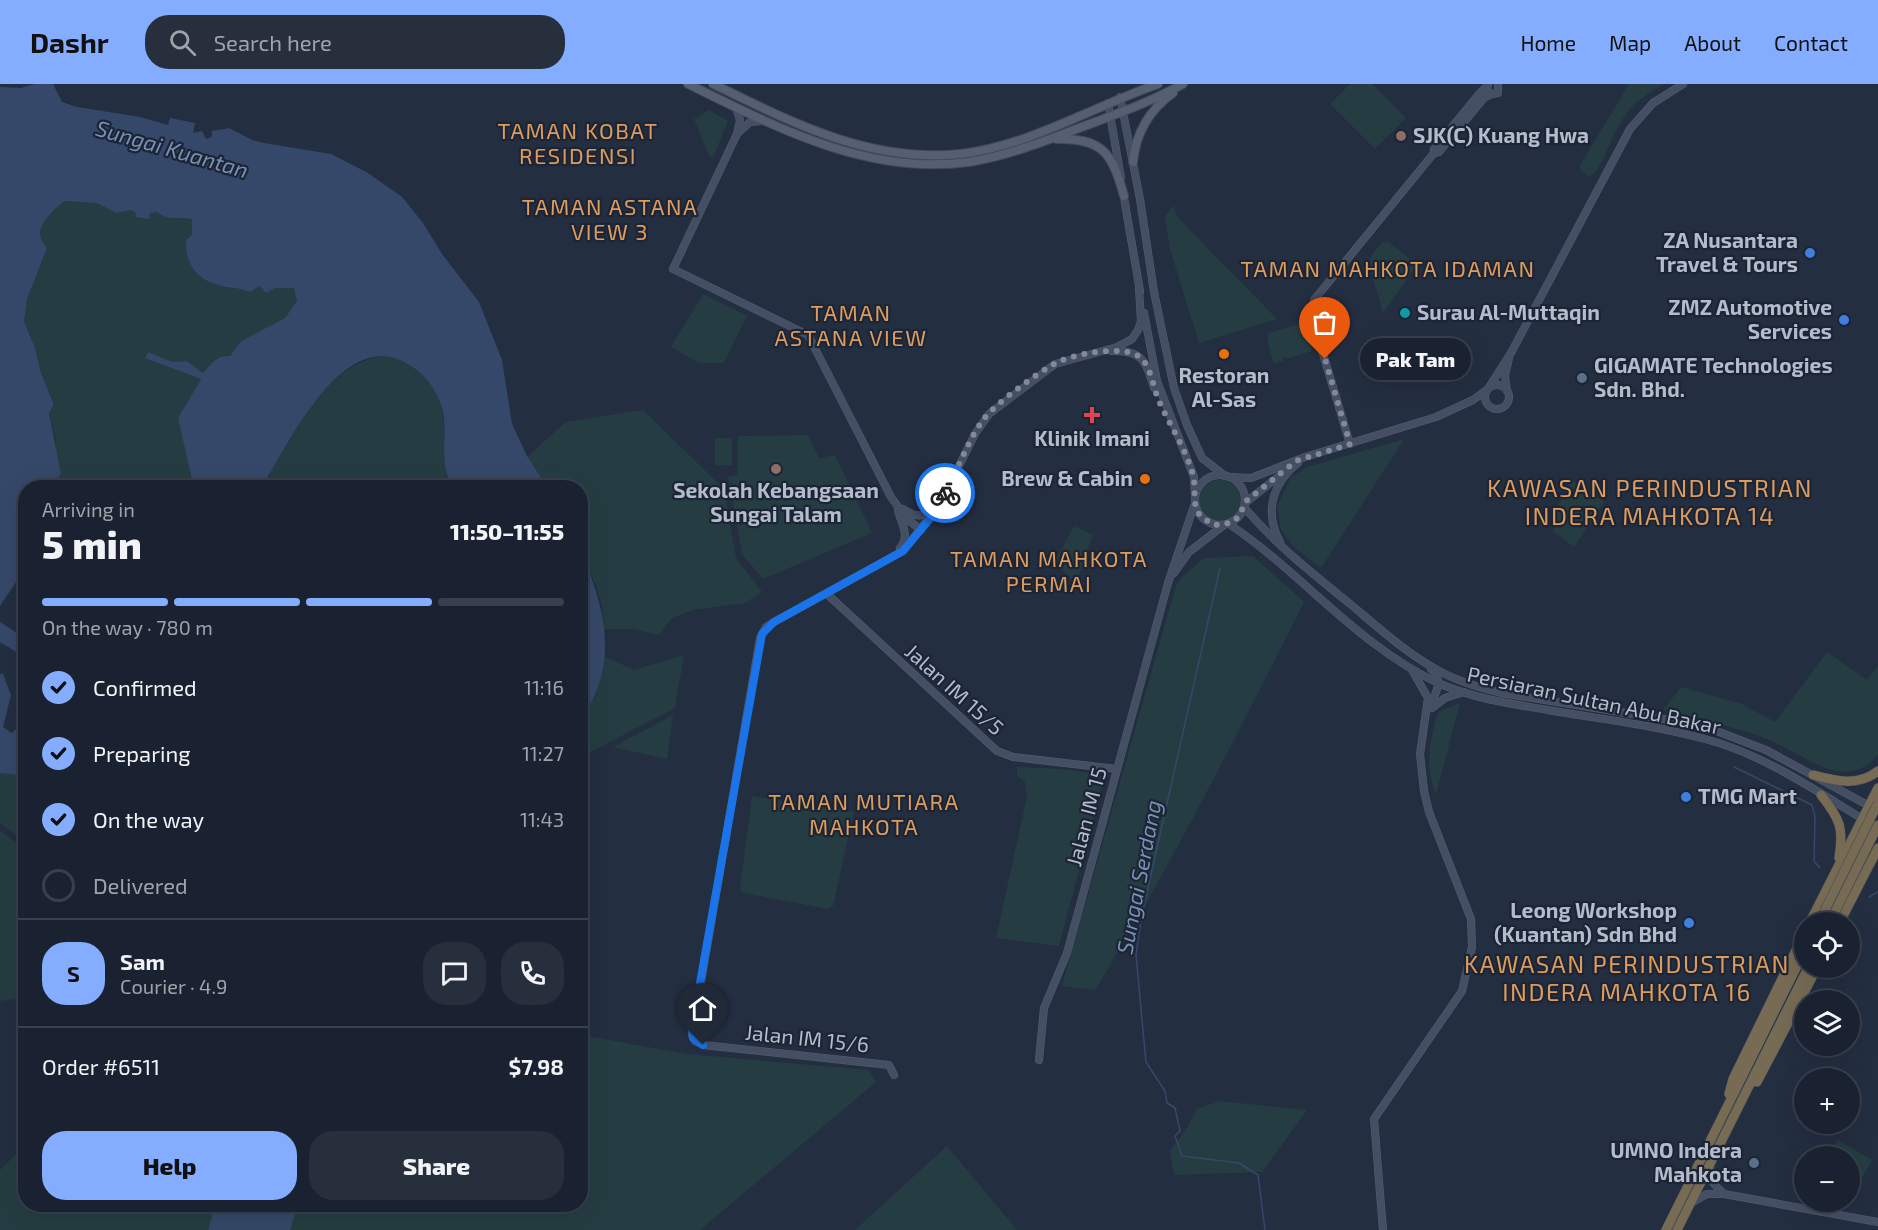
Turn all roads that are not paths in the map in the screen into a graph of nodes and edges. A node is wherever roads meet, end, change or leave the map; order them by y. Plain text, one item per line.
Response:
1 (688, 84) edge
2 (713, 84) edge
3 (1158, 84) edge
4 (1499, 84) edge
5 (1683, 84) edge
6 (1182, 85) edge
7 (1489, 85) edge
8 (1492, 94) junction
9 (1120, 97) junction
10 (1108, 103) junction
11 (736, 107) junction
12 (1122, 111) junction
13 (1112, 116) junction
14 (765, 122) junction
15 (737, 134) junction
16 (1049, 139) junction
17 (1434, 153) junction
18 (1132, 162) junction
19 (1124, 196) junction
20 (1139, 288) junction
21 (1101, 352) junction
22 (1511, 353) junction
23 (1488, 389) junction
24 (1508, 392) junction
25 (1458, 408) junction
26 (1494, 408) junction
27 (1171, 422) junction
28 (1350, 444) junction
29 (1305, 458) junction
30 (1296, 461) junction
31 (1227, 476) junction
32 (945, 495) junction
33 (1195, 500) junction
34 (896, 504) junction
35 (1245, 505) junction
36 (1227, 524) junction
37 (921, 530) junction
38 (1285, 550) junction
39 (883, 564) junction
40 (1168, 583) junction
41 (827, 594) junction
42 (1424, 661) junction
43 (1409, 667) junction
44 (1440, 683) junction
45 (1464, 692) junction
46 (1426, 715) junction
47 (1117, 769) junction
48 (1878, 771) edge
49 (1813, 775) junction
50 (1878, 788) edge
51 (1821, 795) junction
52 (1875, 807) edge
53 (1863, 819) junction
54 (1878, 826) edge
55 (1852, 841) junction
56 (1878, 849) edge
57 (1878, 865) edge
58 (1837, 869) junction
59 (1855, 893) junction
60 (1815, 912) edge
61 (1824, 912) edge
62 (1835, 912) edge
63 (1845, 912) edge
64 (1794, 954) edge
65 (1794, 972) edge
66 (1803, 978) edge
67 (1813, 978) edge
68 (1039, 1060) dead end
69 (894, 1075) dead end
70 (1741, 1104) junction
71 (1725, 1111) junction
72 (1710, 1164) junction
73 (1724, 1194) junction
74 (1689, 1205) junction
75 (1878, 1222) edge
76 (1383, 1230) edge
77 (1666, 1230) edge
78 (1677, 1230) edge

1 - 11 main road
2 - 10 main road
3 - 9 main road
4 - 8 street
5 - 22 street
6 - 12 main road
6 - 18 main road
7 - 8 street
7 - 17 street
8 - 17 street
9 - 10 main road
9 - 12 street
10 - 13 street
11 - 14 main road
11 - 15 street
12 - 13 main road
12 - 18 street
13 - 16 main road
13 - 19 street
14 - 15 street
14 - 16 main road
15 - 34 street
16 - 19 main road
17 - 28 street
18 - 31 street
19 - 20 street
20 - 21 street, Jalan IM 15/6
20 - 27 street
21 - 27 street, Jalan IM 15/6
21 - 32 street, Jalan IM 15/6
22 - 23 street
22 - 24 street
23 - 24 street
23 - 25 street
23 - 26 street
24 - 26 street
25 - 26 street
25 - 28 street
27 - 33 street
28 - 29 street
29 - 30 street
29 - 38 street
30 - 31 street
30 - 35 street
31 - 33 street
31 - 35 street
32 - 34 street
32 - 37 street, Jalan IM 15/6
33 - 36 street
33 - 40 street, Jalan IM 15
34 - 37 street
34 - 39 street
35 - 36 street
35 - 38 street, Persiaran Sultan Abu Bakar
36 - 40 street, Jalan IM 15
36 - 43 street, Persiaran Sultan Abu Bakar
37 - 39 street, Jalan IM 15/6
38 - 42 street, Persiaran Sultan Abu Bakar
39 - 41 street, Jalan IM 15/6
40 - 47 street, Jalan IM 15
41 - 47 street, Jalan IM 15/5
41 - 69 street, Jalan IM 15/6
42 - 44 street
42 - 49 street, Persiaran Sultan Abu Bakar
43 - 44 street, Persiaran Sultan Abu Bakar
43 - 46 street
44 - 45 street, Persiaran Sultan Abu Bakar
44 - 46 street
45 - 46 street
45 - 51 street, Persiaran Sultan Abu Bakar
46 - 76 street
47 - 68 street, Jalan IM 15
48 - 49 highway
49 - 52 street, Persiaran Sultan Abu Bakar
50 - 52 highway
51 - 53 street, Persiaran Sultan Abu Bakar
51 - 58 highway
52 - 53 highway
52 - 61 highway, bridge
53 - 54 street, Persiaran Sultan Abu Bakar
53 - 55 highway
54 - 62 highway, bridge
55 - 56 highway
55 - 58 highway
56 - 59 highway
57 - 59 highway
58 - 60 highway
59 - 63 highway
64 - 71 highway
65 - 71 highway
66 - 70 highway
67 - 70 highway
70 - 72 highway
71 - 77 highway
72 - 73 street
72 - 74 highway
73 - 74 street
73 - 75 street
74 - 78 highway

